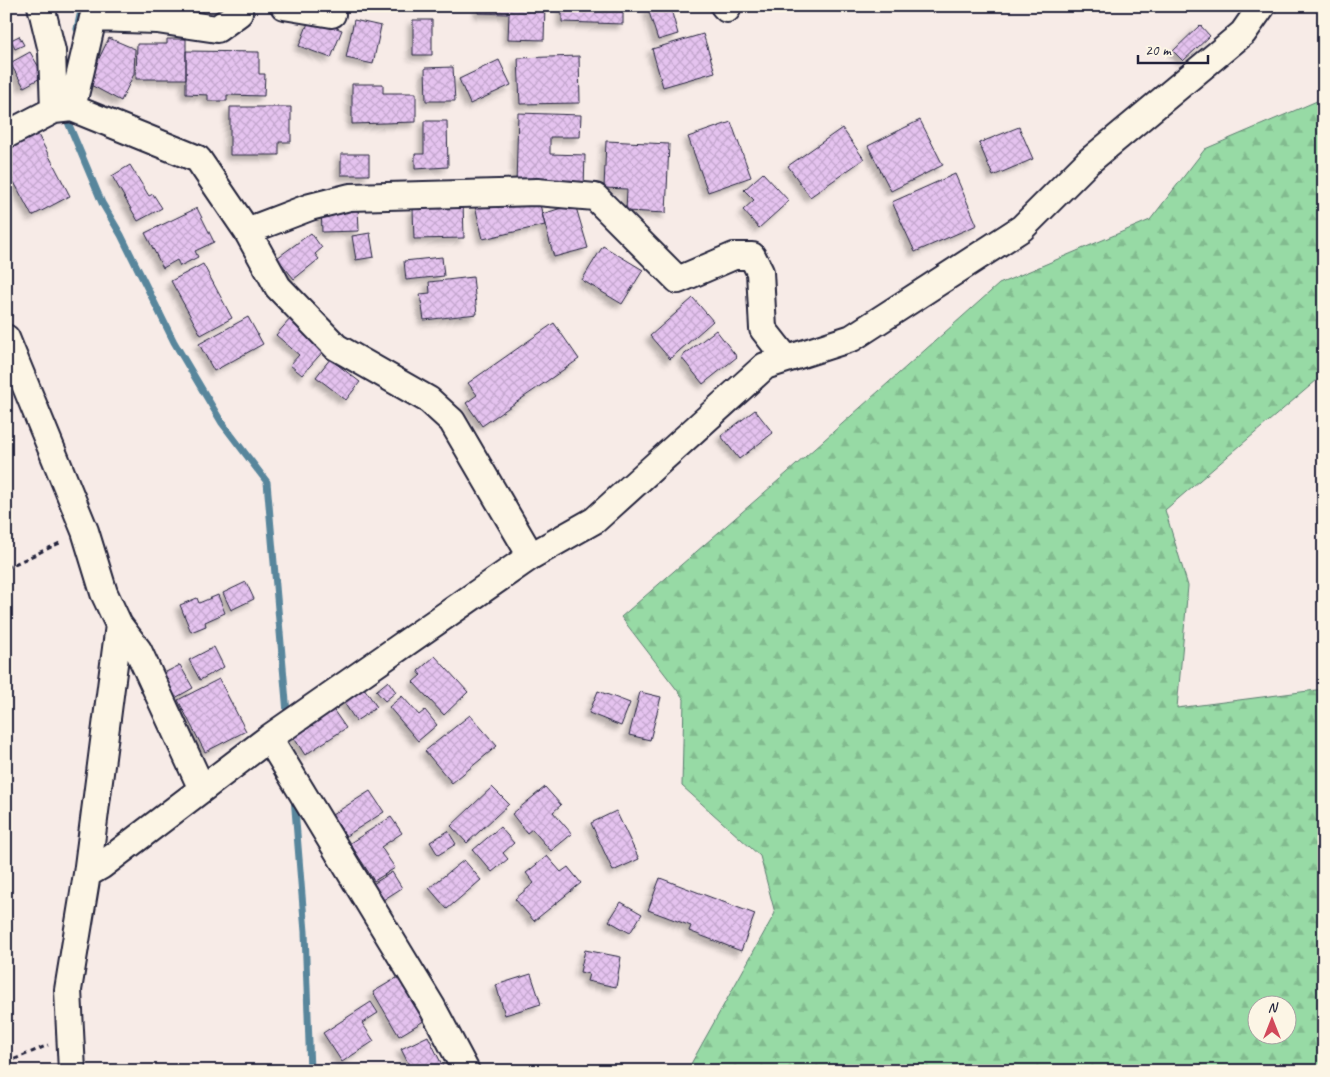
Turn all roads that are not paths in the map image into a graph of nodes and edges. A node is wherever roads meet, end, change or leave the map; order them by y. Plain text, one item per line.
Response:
1 (41, 6) edge
2 (239, 6) edge
3 (284, 6) edge
4 (1262, 6) edge
5 (332, 14) dead end
6 (63, 109) junction
7 (6, 135) edge
8 (247, 231) junction
9 (6, 338) edge
10 (785, 357) junction
11 (531, 556) junction
12 (119, 625) junction
13 (269, 738) junction
14 (202, 788) junction
15 (87, 874) junction
16 (72, 1071) edge
17 (466, 1071) edge

1 - 6 street
2 - 6 street
3 - 5 street
4 - 10 street
6 - 7 street
6 - 8 street
8 - 10 street
8 - 11 street
9 - 12 street
10 - 11 street
11 - 13 street
12 - 14 street
12 - 15 street
13 - 14 street
13 - 17 street
14 - 15 street
15 - 16 street

